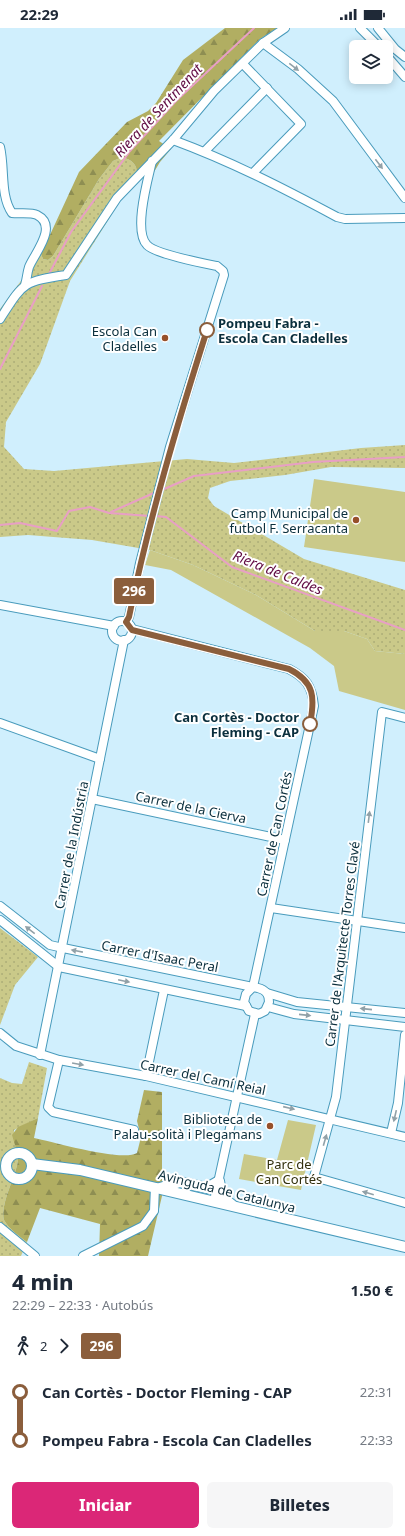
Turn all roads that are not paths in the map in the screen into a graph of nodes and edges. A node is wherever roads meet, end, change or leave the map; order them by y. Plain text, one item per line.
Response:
1 (284, 28) edge
2 (360, 28) edge
3 (378, 28) edge
4 (371, 40) edge
5 (263, 43) junction
6 (405, 57) edge
7 (393, 63) edge
8 (243, 64) junction
9 (405, 77) edge
10 (266, 88) junction
11 (173, 140) junction
12 (0, 147) edge
13 (204, 151) junction
14 (152, 161) junction
15 (252, 173) junction
16 (405, 198) edge
17 (405, 218) edge
18 (25, 285) junction
19 (0, 319) edge
20 (0, 605) edge
21 (126, 622) junction
22 (114, 626) junction
23 (132, 630) junction
24 (124, 640) junction
25 (405, 718) edge
26 (0, 723) edge
27 (100, 759) junction
28 (92, 798) junction
29 (285, 840) junction
30 (0, 906) edge
31 (271, 908) junction
32 (0, 920) edge
33 (357, 921) junction
34 (405, 928) edge
35 (62, 948) junction
36 (58, 966) junction
37 (253, 987) junction
38 (164, 990) junction
39 (267, 993) junction
40 (246, 1006) junction
41 (268, 1007) junction
42 (346, 1007) junction
43 (255, 1014) junction
44 (405, 1014) edge
45 (344, 1019) junction
46 (405, 1027) edge
47 (0, 1033) edge
48 (405, 1035) edge
49 (40, 1055) junction
50 (59, 1060) junction
51 (146, 1076) junction
52 (237, 1096) junction
53 (331, 1118) junction
54 (134, 1130) dead end
55 (391, 1133) junction
56 (405, 1137) edge
57 (4, 1161) edge
58 (35, 1168) junction
59 (219, 1181) junction
60 (158, 1188) junction
61 (214, 1201) junction
62 (405, 1203) edge
63 (234, 1206) junction
64 (0, 1227) edge
65 (405, 1247) edge
66 (35, 1256) edge
67 (86, 1256) edge

1 - 5 street
2 - 4 street
3 - 6 street
5 - 8 street
5 -> 16 street
7 - 9 street
8 - 10 street
8 - 11 street
10 - 13 street
10 - 15 street
11 - 13 street
11 - 14 street
12 - 18 street
13 - 15 street
14 - 18 street
14 - 21 street
15 - 17 street
18 - 19 street
20 - 22 street
21 - 22 street
21 - 23 street
22 - 24 street
23 - 24 street
23 - 29 street, Carrer de Can Cortés
24 - 27 street, Carrer de la Indústria
33 -> 25 street, Carrer de l'Arquitecte Torres Clavé
26 - 27 street
27 - 28 street, Carrer de la Indústria
28 - 29 street, Carrer de la Cierva
28 - 35 street, Carrer de la Indústria
29 - 31 street, Carrer de Can Cortés
35 -> 30 street, Carrer d'Isaac Peral
31 - 33 street
31 - 37 street, Carrer de Can Cortés
32 - 36 street
33 - 34 street
33 - 42 street, Carrer de l'Arquitecte Torres Clavé
35 - 36 street, Carrer de la Indústria
37 -> 35 street, Carrer d'Isaac Peral
36 -> 38 street
36 - 49 street, Carrer de la Indústria
37 - 39 street
37 - 40 street
38 - 40 street
38 - 51 street
39 - 41 street
39 - 42 street
40 - 43 street
41 - 43 street
41 -> 45 street
44 -> 42 street
42 - 45 street, Carrer de l'Arquitecte Torres Clavé
43 - 52 street
45 - 46 street
45 - 53 street, Carrer de l'Arquitecte Torres Clavé
47 - 49 street, Carrer del Camí Reial
48 -> 55 street
49 - 50 street, Carrer del Camí Reial
50 -> 51 street, Carrer del Camí Reial
50 - 54 street
51 - 52 street, Carrer del Camí Reial
52 -> 53 street, Carrer del Camí Reial
52 - 59 street
53 - 55 street, Carrer del Camí Reial
62 -> 53 street, Carrer de l'Arquitecte Torres Clavé
55 - 56 street, Carrer del Camí Reial
57 - 58 street
57 - 58 street
58 - 60 street, Avinguda de Catalunya
59 - 60 street
59 - 61 street
59 - 63 street
60 - 61 street, Avinguda de Catalunya
60 - 67 street
61 - 63 street, Avinguda de Catalunya
63 - 65 street, Avinguda de Catalunya
64 - 66 street

